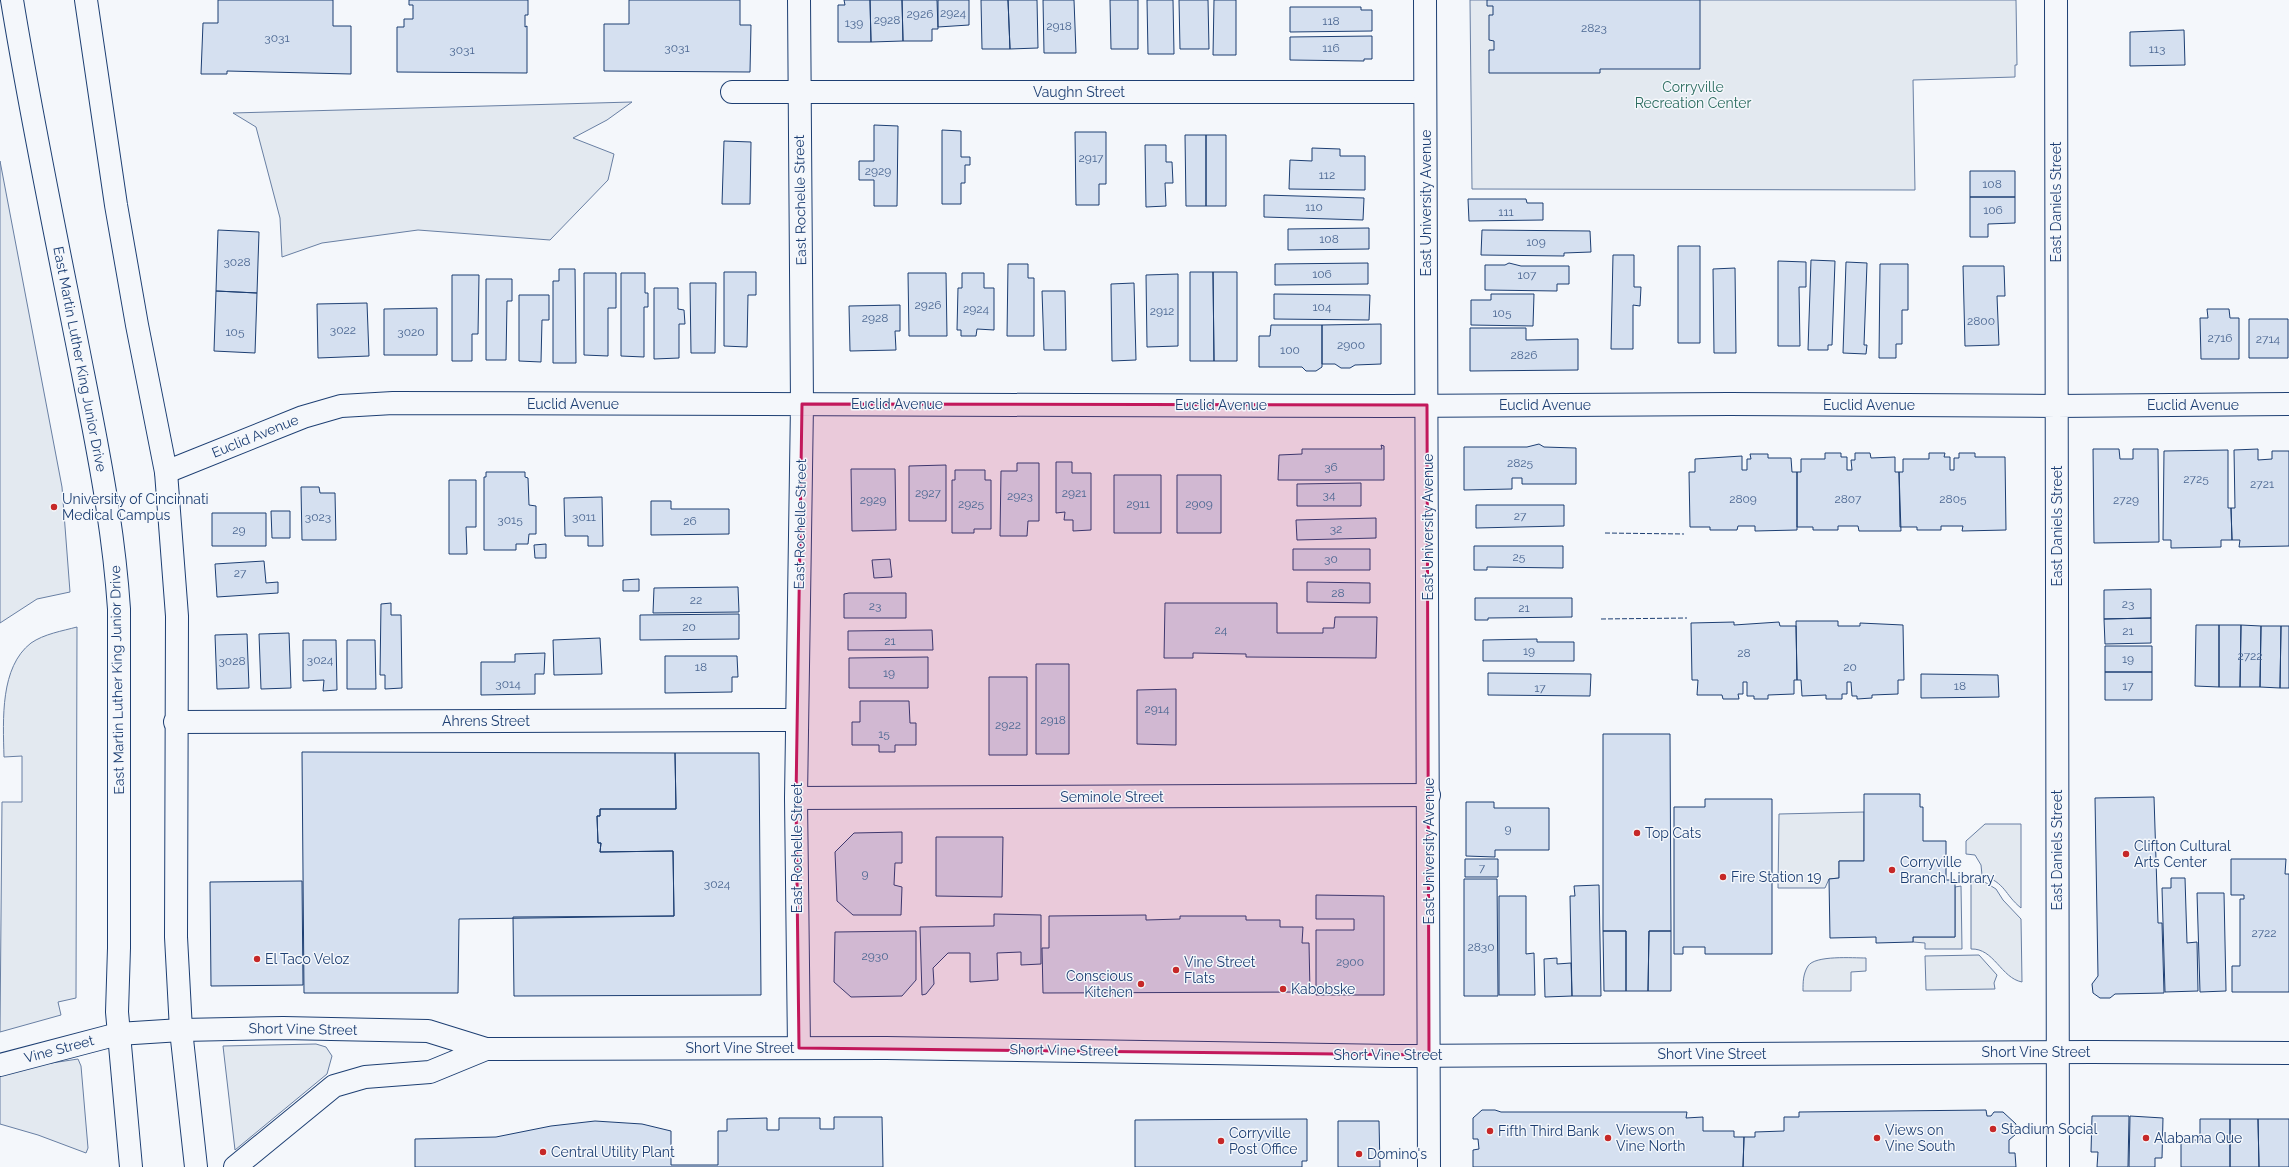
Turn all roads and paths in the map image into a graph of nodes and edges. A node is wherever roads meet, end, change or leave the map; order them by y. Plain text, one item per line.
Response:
1 (12, 0) edge
2 (86, 0) edge
3 (798, 0) edge
4 (1425, 0) edge
5 (2056, 0) edge
6 (732, 92) dead end
7 (798, 92) junction
8 (1425, 92) junction
9 (802, 404) junction
10 (2289, 404) edge
11 (1427, 406) junction
12 (2056, 406) junction
13 (166, 472) junction
14 (797, 720) junction
15 (175, 722) junction
16 (1429, 796) junction
17 (796, 798) junction
18 (181, 1030) junction
19 (118, 1034) junction
20 (486, 1048) junction
21 (799, 1048) junction
22 (2058, 1052) junction
23 (2289, 1053) edge
24 (1430, 1055) junction
25 (0, 1065) edge
26 (132, 1167) edge
27 (196, 1167) edge
28 (235, 1167) edge
29 (1429, 1167) edge
30 (2058, 1167) edge

1 - 19 street, East Martin Luther King Junior Drive
2 - 13 street
3 - 7 street, East Rochelle Street
4 - 8 street, East University Avenue
5 - 12 street, East Daniels Street
6 - 7 street, Vaughn Street
7 - 8 street, Vaughn Street
7 - 9 street, East Rochelle Street
8 - 11 street, East University Avenue
9 - 11 street, Euclid Avenue
9 - 13 street, Euclid Avenue
9 - 14 street, East Rochelle Street
10 - 12 street, Euclid Avenue
11 - 12 street, Euclid Avenue
11 - 16 street, East University Avenue
12 - 22 street, East Daniels Street
13 - 15 street
14 - 15 street, Ahrens Street
14 - 17 street, East Rochelle Street
15 - 18 street
16 - 17 street, Seminole Street
16 - 24 street, East University Avenue
17 - 21 street, East Rochelle Street
18 - 19 street, Short Vine Street
18 - 20 street, Short Vine Street
18 - 27 street
19 - 25 street, Vine Street
19 - 26 street, East Martin Luther King Junior Drive
20 - 21 street, Short Vine Street
20 - 28 street, Short Vine Street
21 - 24 street, Short Vine Street
22 - 23 street, Short Vine Street
22 - 24 street, Short Vine Street
22 - 30 street, East Daniels Street
24 - 29 street, East University Avenue

